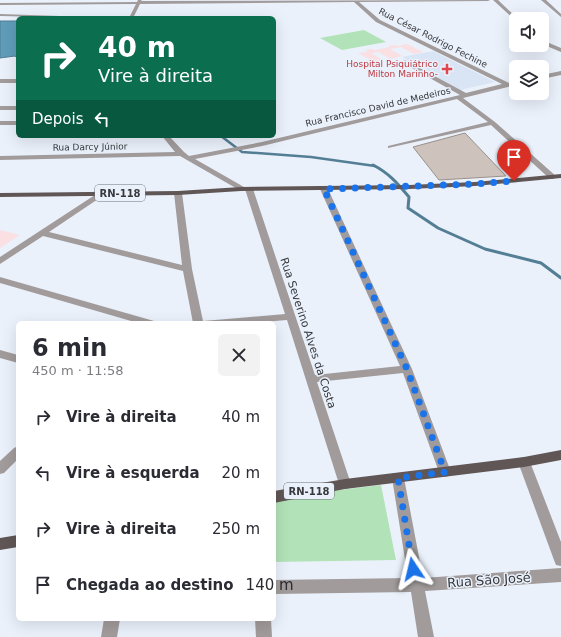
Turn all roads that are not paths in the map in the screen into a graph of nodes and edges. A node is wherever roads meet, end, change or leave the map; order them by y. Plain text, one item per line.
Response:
1 (13, 0) edge
2 (442, 0) edge
3 (484, 0) edge
4 (488, 0) edge
5 (496, 0) edge
6 (543, 0) edge
7 (225, 1) edge
8 (269, 1) edge
9 (314, 1) edge
10 (355, 1) edge
11 (399, 1) edge
12 (98, 2) edge
13 (140, 2) edge
14 (182, 3) edge
15 (0, 4) edge
16 (8, 4) junction
17 (48, 8) edge
18 (94, 8) dead end
19 (0, 12) edge
20 (509, 13) edge
21 (0, 16) edge
22 (89, 16) edge
23 (132, 16) edge
24 (561, 16) edge
25 (549, 45) edge
26 (561, 50) edge
27 (405, 62) dead end
28 (561, 73) edge
29 (549, 76) edge
30 (0, 81) edge
31 (16, 81) edge
32 (508, 85) joint
33 (461, 96) junction
34 (0, 108) edge
35 (16, 108) edge
36 (0, 123) edge
37 (16, 123) edge
38 (493, 123) junction
39 (167, 138) edge
40 (390, 147) dead end
41 (184, 156) junction
42 (0, 158) edge
43 (557, 176) edge
44 (245, 189) junction
45 (324, 189) junction
46 (101, 193) junction
47 (178, 193) junction
48 (0, 195) edge
49 (43, 233) junction
50 (0, 261) edge
51 (187, 269) junction
52 (0, 280) edge
53 (290, 317) junction
54 (143, 321) edge
55 (198, 321) edge
56 (234, 321) edge
57 (0, 354) edge
58 (16, 358) edge
59 (407, 369) junction
60 (311, 379) junction
61 (16, 453) edge
62 (561, 456) edge
63 (524, 462) junction
64 (0, 469) edge
65 (445, 472) junction
66 (398, 478) junction
67 (345, 484) junction
68 (276, 497) edge
69 (16, 541) edge
70 (0, 544) edge
71 (561, 560) edge
72 (561, 575) edge
73 (416, 584) junction
74 (276, 587) edge
75 (112, 621) edge
76 (263, 621) edge
77 (109, 637) edge
78 (264, 637) edge
79 (426, 637) edge

1 - 16 street
2 - 3 street
2 - 11 street
3 - 4 street
5 - 20 street
6 - 24 street
7 - 8 street
7 - 14 street
8 - 9 street
9 - 10 street
10 - 11 street
10 - 32 street, Rua César Rodrigo Fechine
12 - 13 street
12 - 17 street
12 - 18 street
13 - 14 street
13 - 23 street
15 - 16 street
16 - 17 street
16 - 19 street
17 - 21 street
17 - 22 street
25 - 26 street
27 - 33 street
28 - 29 street
30 - 31 street
32 - 33 street, Rua Francisco David de Medeiros
33 - 38 street
33 - 41 street, Rua Francisco David de Medeiros
34 - 35 street
36 - 37 street
38 - 40 street
38 - 43 street
39 - 41 street
41 - 42 street, Rua Darcy Júnior
41 - 44 street
43 - 45 main road, RN-118
44 - 45 main road, RN-118
44 - 47 main road, RN-118
44 - 53 street, Rua Severino Alves da Costa
45 - 59 street
46 - 47 main road, RN-118
46 - 48 main road, RN-118
46 - 49 street
47 - 51 street
49 - 50 street
49 - 51 street
51 - 55 street
52 - 54 street
53 - 56 street
53 - 60 street, Rua Severino Alves da Costa
57 - 58 street
59 - 60 street
59 - 65 street
60 - 67 street, Rua Severino Alves da Costa
61 - 64 street
62 - 63 main road, RN-118
63 - 65 main road, RN-118
63 - 71 street
65 - 66 main road, RN-118
66 - 67 main road, RN-118
66 - 73 street
67 - 68 main road, RN-118
69 - 70 main road
72 - 73 street, Rua São José
73 - 74 street, Rua São José
73 - 79 street
75 - 77 street
76 - 78 street

